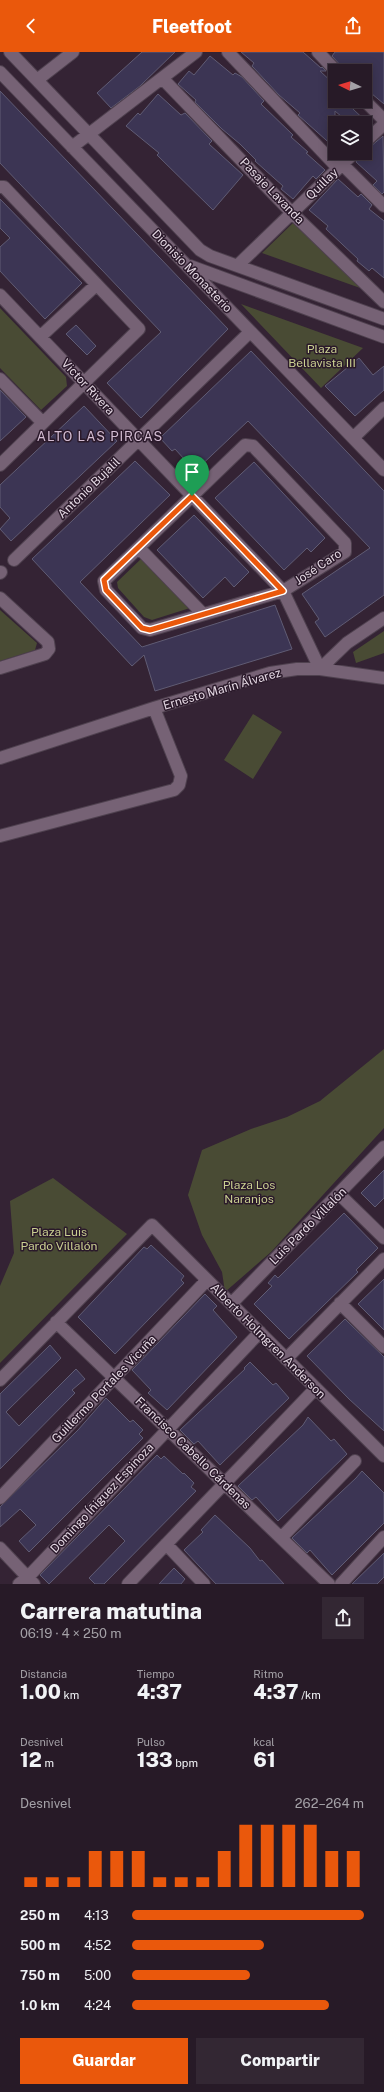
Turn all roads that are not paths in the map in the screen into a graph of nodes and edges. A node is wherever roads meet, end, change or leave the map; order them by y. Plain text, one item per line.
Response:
1 (10, 52) edge
2 (73, 52) edge
3 (196, 52) edge
4 (228, 52) edge
5 (318, 52) edge
6 (329, 64) edge
7 (0, 74) edge
8 (162, 78) junction
9 (37, 80) junction
10 (372, 108) edge
11 (384, 120) edge
12 (384, 124) edge
13 (88, 134) junction
14 (372, 135) edge
15 (72, 146) junction
16 (346, 160) edge
17 (340, 166) junction
18 (0, 187) edge
19 (384, 206) edge
20 (292, 213) junction
21 (187, 265) junction
22 (238, 265) junction
23 (96, 285) junction
24 (0, 295) edge
25 (384, 302) edge
26 (381, 315) edge
27 (250, 332) junction
28 (41, 336) junction
29 (384, 338) edge
30 (0, 379) edge
31 (85, 383) junction
32 (384, 408) edge
33 (43, 423) junction
34 (354, 438) junction
35 (139, 440) junction
36 (0, 465) edge
37 (384, 470) edge
38 (192, 496) junction
39 (140, 548) junction
40 (14, 560) dead end
41 (283, 591) junction
42 (0, 598) edge
43 (203, 614) junction
44 (384, 618) edge
45 (0, 668) edge
46 (320, 669) junction
47 (384, 678) edge
48 (154, 708) junction
49 (0, 758) edge
50 (0, 836) edge
51 (384, 1147) edge
52 (340, 1194) junction
53 (384, 1238) edge
54 (384, 1258) edge
55 (207, 1280) junction
56 (340, 1303) junction
57 (231, 1304) junction
58 (56, 1322) junction
59 (260, 1332) junction
60 (384, 1347) edge
61 (286, 1358) junction
62 (115, 1378) junction
63 (0, 1380) edge
64 (316, 1388) junction
65 (167, 1429) junction
66 (383, 1452) edge
67 (355, 1461) dead end
68 (224, 1484) junction
69 (0, 1498) edge
70 (384, 1537) edge
71 (281, 1538) junction
72 (166, 1544) junction
73 (0, 1548) edge
74 (27, 1582) edge
75 (128, 1584) edge
76 (204, 1584) edge
77 (329, 1584) edge
78 (341, 1584) edge

1 - 9 street, Dionisio Monasterio
2 - 9 street
3 - 8 street
4 - 17 street
5 - 6 street
7 - 15 street, Dionisio Monasterio
8 - 13 street
8 - 20 street, Pasaje Lavanda
9 - 13 street, Dionisio Monasterio
10 - 11 street
12 - 14 street
13 - 15 street
13 - 22 street, Dionisio Monasterio
15 - 21 street, Dionisio Monasterio
16 - 17 street, Quillay
17 - 19 street
17 - 20 street, Quillay
18 - 23 street
20 - 22 street, Quillay
20 - 25 street, Pasaje Lavanda
21 - 27 street, Dionisio Monasterio
21 - 29 street
22 - 26 street, Dionisio Monasterio
23 - 28 street
23 - 31 street
24 - 28 street, Victor Rivera
27 - 34 street, Dionisio Monasterio
27 - 35 street, Antonio Bujalil
28 - 31 street, Victor Rivera
30 - 33 street
31 - 33 street
31 - 35 street, Victor Rivera
32 - 34 street
33 - 36 street
34 - 37 street, Dionisio Monasterio
35 - 38 street, Victor Rivera
35 - 40 street, Antonio Bujalil
38 - 39 street, José Caro
38 - 41 street, Victor Rivera
38 - 41 street, José Caro
39 - 43 street
39 - 43 street, José Caro
41 - 43 street, José Caro
41 - 46 street, Victor Rivera
42 - 45 street
44 - 46 street
46 - 47 street, Ernesto Marín Álvarez
46 - 48 street, Ernesto Marín Álvarez
48 - 49 street, Ernesto Marín Álvarez
48 - 50 street
51 - 52 street, Luis Pardo Villalón
52 - 53 street
52 - 57 street, Luis Pardo Villalón
54 - 56 street
55 - 57 street, Alberto Holmgren Anderson
55 - 58 street, Alberto Holmgren Anderson
55 - 62 street, Guillermo Portales Vicuña
56 - 60 street
56 - 61 street
57 - 59 street, Alberto Holmgren Anderson
58 - 62 street, Francisco Cabello Cárdenas
58 - 63 street
59 - 61 street, Alberto Holmgren Anderson
59 - 65 street, Domingo Íñiguez Espinoza
61 - 64 street, Alberto Holmgren Anderson
62 - 65 street, Francisco Cabello Cárdenas
62 - 69 street, Guillermo Portales Vicuña
64 - 66 street, Alberto Holmgren Anderson
64 - 68 street
65 - 68 street, Francisco Cabello Cárdenas
65 - 74 street, Domingo Íñiguez Espinoza
67 - 71 street
68 - 71 street, Francisco Cabello Cárdenas
68 - 72 street
70 - 78 street
71 - 77 street, Francisco Cabello Cárdenas
72 - 75 street
72 - 76 street
73 - 74 street

